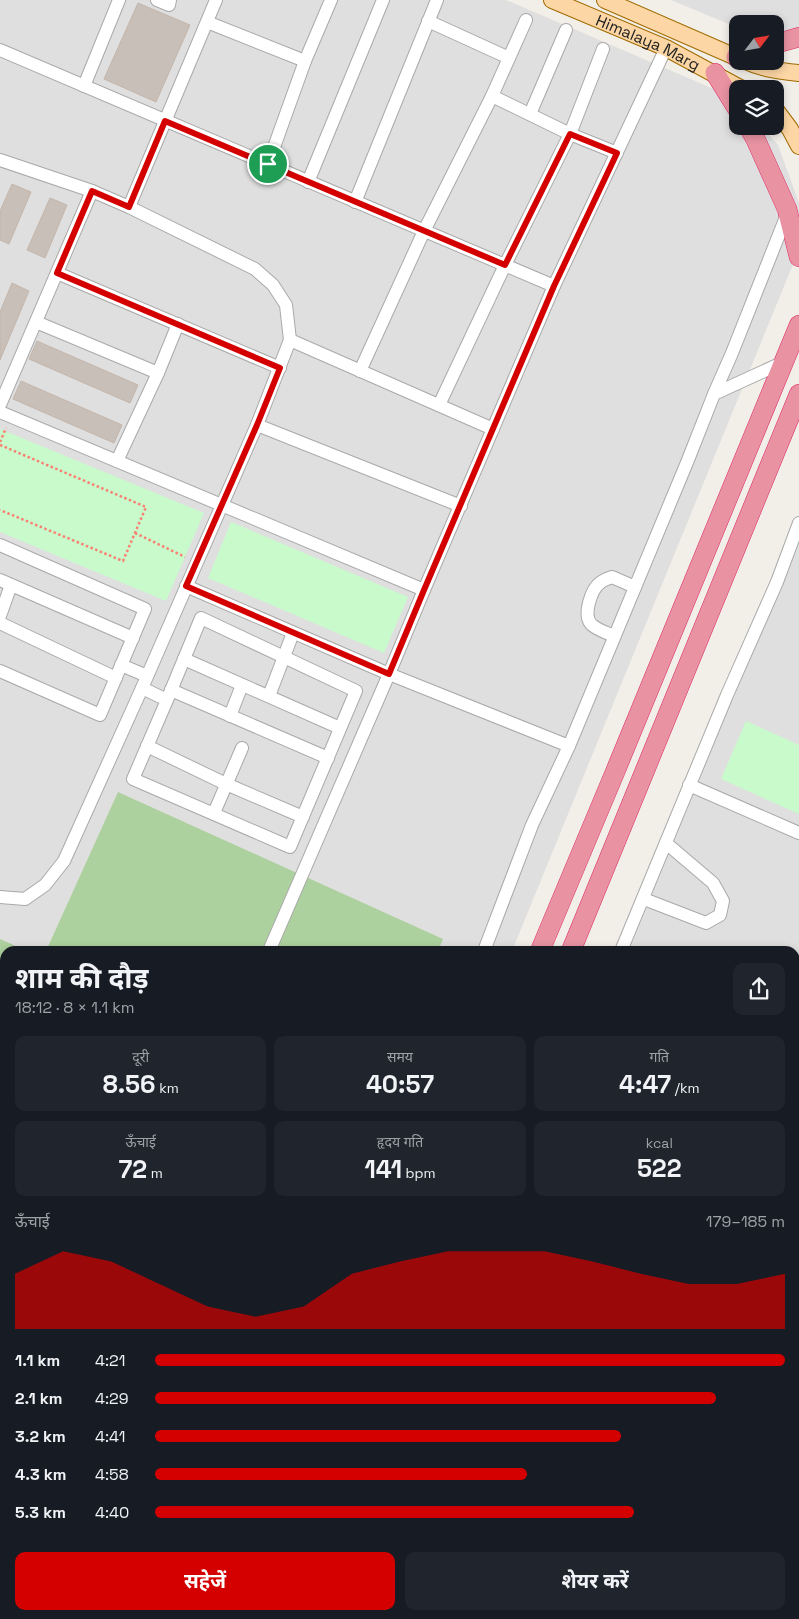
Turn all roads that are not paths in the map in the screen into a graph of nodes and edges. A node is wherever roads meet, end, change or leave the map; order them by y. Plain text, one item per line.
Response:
1 (157, 0) edge
2 (170, 0) edge
3 (216, 0) edge
4 (332, 0) edge
5 (383, 0) edge
6 (437, 0) edge
7 (552, 0) edge
8 (605, 0) edge
9 (117, 1) edge
10 (526, 20) dead end
11 (428, 21) junction
12 (207, 22) junction
13 (566, 30) dead end
14 (799, 37) edge
15 (784, 41) edge
16 (666, 48) junction
17 (603, 49) dead end
18 (0, 50) edge
19 (729, 54) edge
20 (509, 58) junction
21 (305, 61) junction
22 (775, 70) edge
23 (715, 73) junction
24 (799, 73) edge
25 (729, 81) edge
26 (84, 86) junction
27 (492, 96) junction
28 (729, 96) edge
29 (530, 114) junction
30 (165, 121) junction
31 (784, 121) edge
32 (570, 134) junction
33 (753, 135) edge
34 (799, 146) edge
35 (617, 153) junction
36 (1, 163) edge
37 (268, 164) junction
38 (308, 182) junction
39 (92, 191) junction
40 (355, 202) junction
41 (129, 207) junction
42 (788, 212) junction
43 (424, 231) junction
44 (799, 257) edge
45 (505, 265) junction
46 (57, 273) junction
47 (554, 286) junction
48 (36, 322) junction
49 (178, 324) junction
50 (799, 325) edge
51 (290, 340) junction
52 (784, 362) junction
53 (280, 368) junction
54 (360, 371) junction
55 (158, 373) junction
56 (714, 394) junction
57 (799, 394) edge
58 (0, 405) edge
59 (439, 405) junction
60 (5, 415) edge
61 (257, 425) junction
62 (493, 429) junction
63 (117, 461) junction
64 (222, 505) junction
65 (461, 506) junction
66 (799, 523) edge
67 (0, 545) edge
68 (6, 583) edge
69 (186, 586) junction
70 (635, 587) junction
71 (424, 590) junction
72 (0, 616) edge
73 (0, 623) edge
74 (293, 633) junction
75 (614, 636) junction
76 (133, 638) junction
77 (283, 657) junction
78 (184, 659) junction
79 (121, 665) junction
80 (0, 671) edge
81 (389, 674) junction
82 (116, 678) junction
83 (144, 682) junction
84 (242, 684) junction
85 (169, 695) junction
86 (268, 696) junction
87 (230, 716) junction
88 (340, 728) junction
89 (147, 746) junction
90 (569, 746) junction
91 (242, 748) dead end
92 (328, 758) junction
93 (226, 784) junction
94 (690, 785) junction
95 (214, 813) junction
96 (303, 817) junction
97 (799, 833) edge
98 (666, 843) junction
99 (0, 897) edge
100 (644, 898) junction
101 (271, 946) edge
102 (486, 946) edge
103 (542, 946) edge
104 (573, 946) edge
105 (623, 946) edge

1 - 2 street
3 - 12 street
4 - 21 street
5 - 38 street
6 - 11 street
7 - 16 main road, Himalaya Marg
8 - 19 main road, Himalaya Marg
9 - 26 street
10 - 20 street
11 - 20 street
11 - 40 street
12 - 21 street
12 - 30 street
13 - 29 street
14 - 15 highway
16 - 23 main road, Himalaya Marg
16 - 35 street
17 - 32 street
18 - 26 street
20 - 27 street
21 - 37 street
22 - 24 main road, Himalaya Marg
23 - 25 main road, Himalaya Marg
23 - 28 highway
26 - 30 street
27 - 29 street
27 - 43 street
29 - 32 street
30 - 37 street
30 - 41 street
31 - 34 main road
32 - 35 street
32 - 45 street
33 - 42 highway
35 - 47 street
36 - 39 street
37 - 38 street
38 - 40 street
39 - 41 street
39 - 46 street
40 - 43 street
41 - 51 street
42 - 44 highway
42 - 56 street
43 - 45 street
43 - 54 street
45 - 47 street
45 - 59 street
46 - 48 street
46 - 49 street
47 - 62 street
48 - 55 street
48 - 58 street
49 - 53 street
49 - 55 street
50 - 52 highway
51 - 53 street
51 - 54 street
52 - 56 street
52 - 103 highway
53 - 61 street
54 - 59 street
55 - 63 street
56 - 70 street
57 - 104 highway
59 - 62 street
60 - 63 street
61 - 64 street
61 - 65 street
62 - 65 street
63 - 64 street
64 - 69 street
64 - 71 street
65 - 71 street
66 - 94 street
67 - 76 street
68 - 72 street
68 - 76 street
69 - 74 street
69 - 83 street
70 - 75 street
70 - 75 street
71 - 81 street
73 - 82 street
74 - 77 street
74 - 81 street
75 - 90 street
76 - 79 street
77 - 78 street
77 - 86 street
77 - 88 street
78 - 84 street
78 - 85 street
79 - 82 street
79 - 83 street
80 - 82 street
81 - 90 street
81 - 101 street
83 - 85 street
83 - 99 street
84 - 86 street
84 - 87 street
85 - 87 street
85 - 89 street
86 - 88 street
87 - 92 street
88 - 92 street
89 - 93 street
89 - 95 street
90 - 102 street
91 - 93 street
92 - 96 street
93 - 95 street
93 - 96 street
94 - 97 street
94 - 98 street
95 - 96 street
98 - 100 street
98 - 100 street
100 - 105 street

